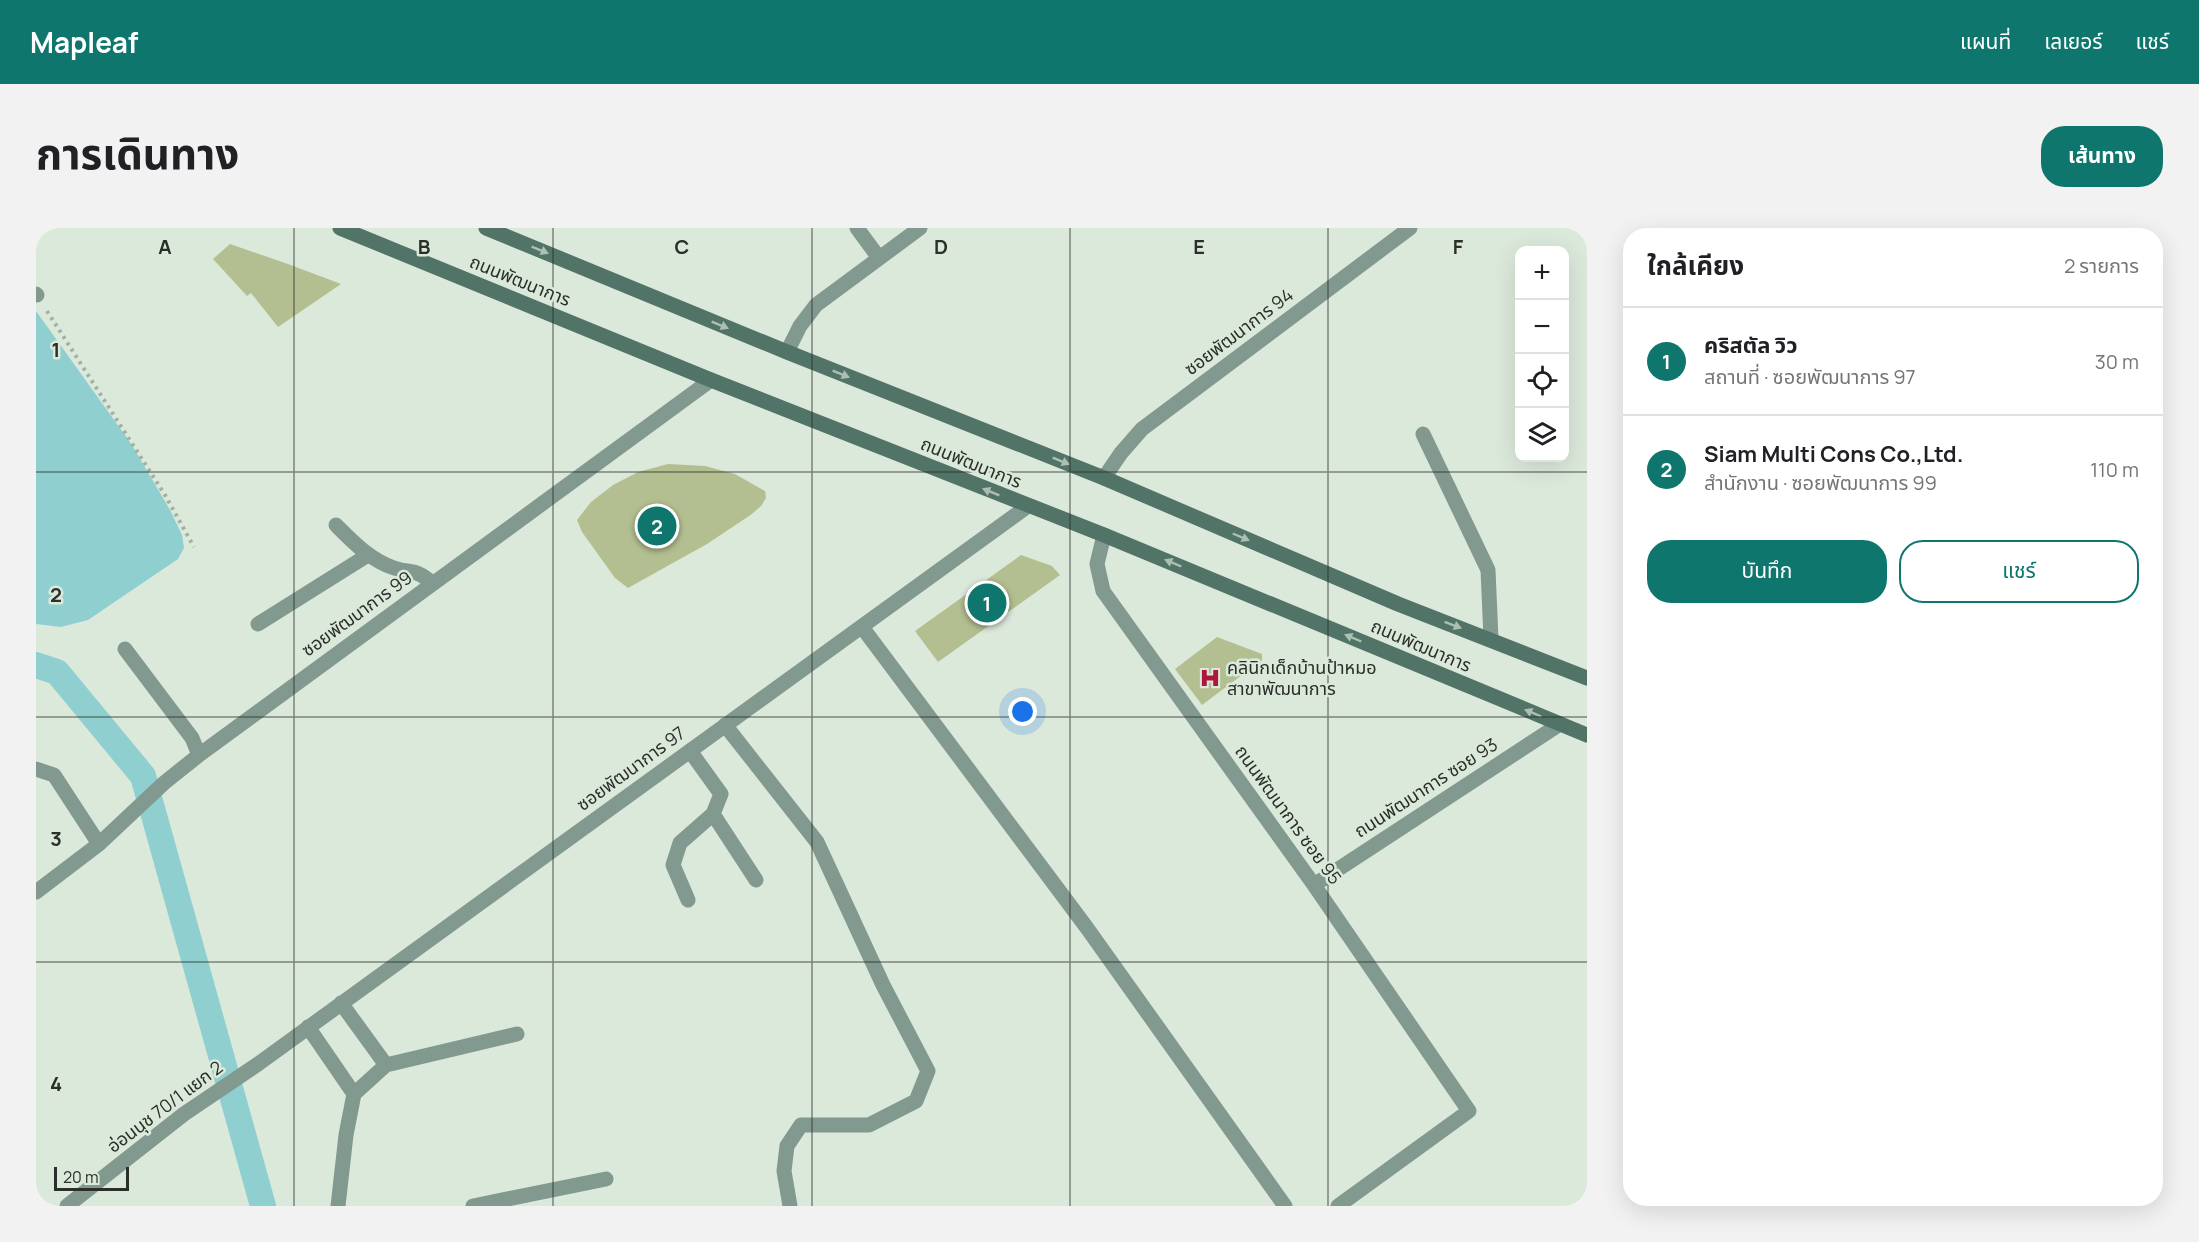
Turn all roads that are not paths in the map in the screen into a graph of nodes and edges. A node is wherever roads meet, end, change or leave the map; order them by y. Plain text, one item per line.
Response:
1 (340, 228) edge
2 (486, 228) edge
3 (856, 228) edge
4 (920, 228) edge
5 (1410, 228) edge
6 (879, 258) junction
7 (787, 352) junction
8 (711, 380) junction
9 (1423, 434) dead end
10 (1104, 478) junction
11 (1028, 506) junction
12 (336, 525) dead end
13 (1104, 535) junction
14 (368, 555) junction
15 (432, 583) junction
16 (258, 624) dead end
17 (862, 627) junction
18 (1491, 639) junction
19 (125, 649) dead end
20 (1587, 678) edge
21 (1560, 724) junction
22 (725, 725) junction
23 (1587, 735) edge
24 (690, 751) junction
25 (199, 755) junction
26 (36, 769) edge
27 (713, 814) junction
28 (99, 844) junction
29 (756, 880) dead end
30 (1314, 885) junction
31 (36, 892) edge
32 (688, 900) dead end
33 (341, 1003) junction
34 (308, 1027) junction
35 (518, 1034) dead end
36 (258, 1064) joint
37 (386, 1065) junction
38 (354, 1094) junction
39 (606, 1179) dead end
40 (67, 1206) edge
41 (338, 1206) edge
42 (473, 1206) edge
43 (790, 1206) edge
44 (1285, 1206) edge
45 (1338, 1206) edge

1 - 8 main road, ถนนพัฒนาการ
2 -> 7 main road, ถนนพัฒนาการ
3 - 6 street
4 - 6 street
5 - 10 street, ซอยพัฒนาการ 94
6 - 7 street
7 -> 10 main road, ถนนพัฒนาการ
11 -> 8 main road, ถนนพัฒนาการ
8 - 15 street, ซอยพัฒนาการ 99
9 - 18 street
10 -> 18 main road, ถนนพัฒนาการ
11 - 13 main road, ถนนพัฒนาการ
11 - 17 street, ซอยพัฒนาการ 97
12 - 14 street
21 -> 13 main road, ถนนพัฒนาการ
13 - 30 street, ถนนพัฒนาการ ซอย 95
14 - 15 street
14 - 16 street
15 - 25 street, ซอยพัฒนาการ 99
17 - 22 street, ซอยพัฒนาการ 97
17 - 44 street
18 - 20 main road, ถนนพัฒนาการ
19 - 25 street
21 - 23 main road, ถนนพัฒนาการ
21 - 30 street, ถนนพัฒนาการ ซอย 93
22 - 24 street, ซอยพัฒนาการ 97
22 - 43 street
24 - 27 street
24 - 33 street, ซอยพัฒนาการ 97
25 - 28 street, ซอยพัฒนาการ 99
26 - 28 street
27 - 29 street
27 - 32 street
28 - 31 street, ซอยพัฒนาการ 99
30 - 45 street, ถนนพัฒนาการ ซอย 95
33 - 34 street, ซอยพัฒนาการ 97
33 - 37 street
34 - 36 street, ซอยพัฒนาการ 97
34 - 38 street
35 - 37 street
36 - 40 street, อ่อนนุช 70/1 แยก 2
37 - 38 street
38 - 41 street
39 - 42 street

